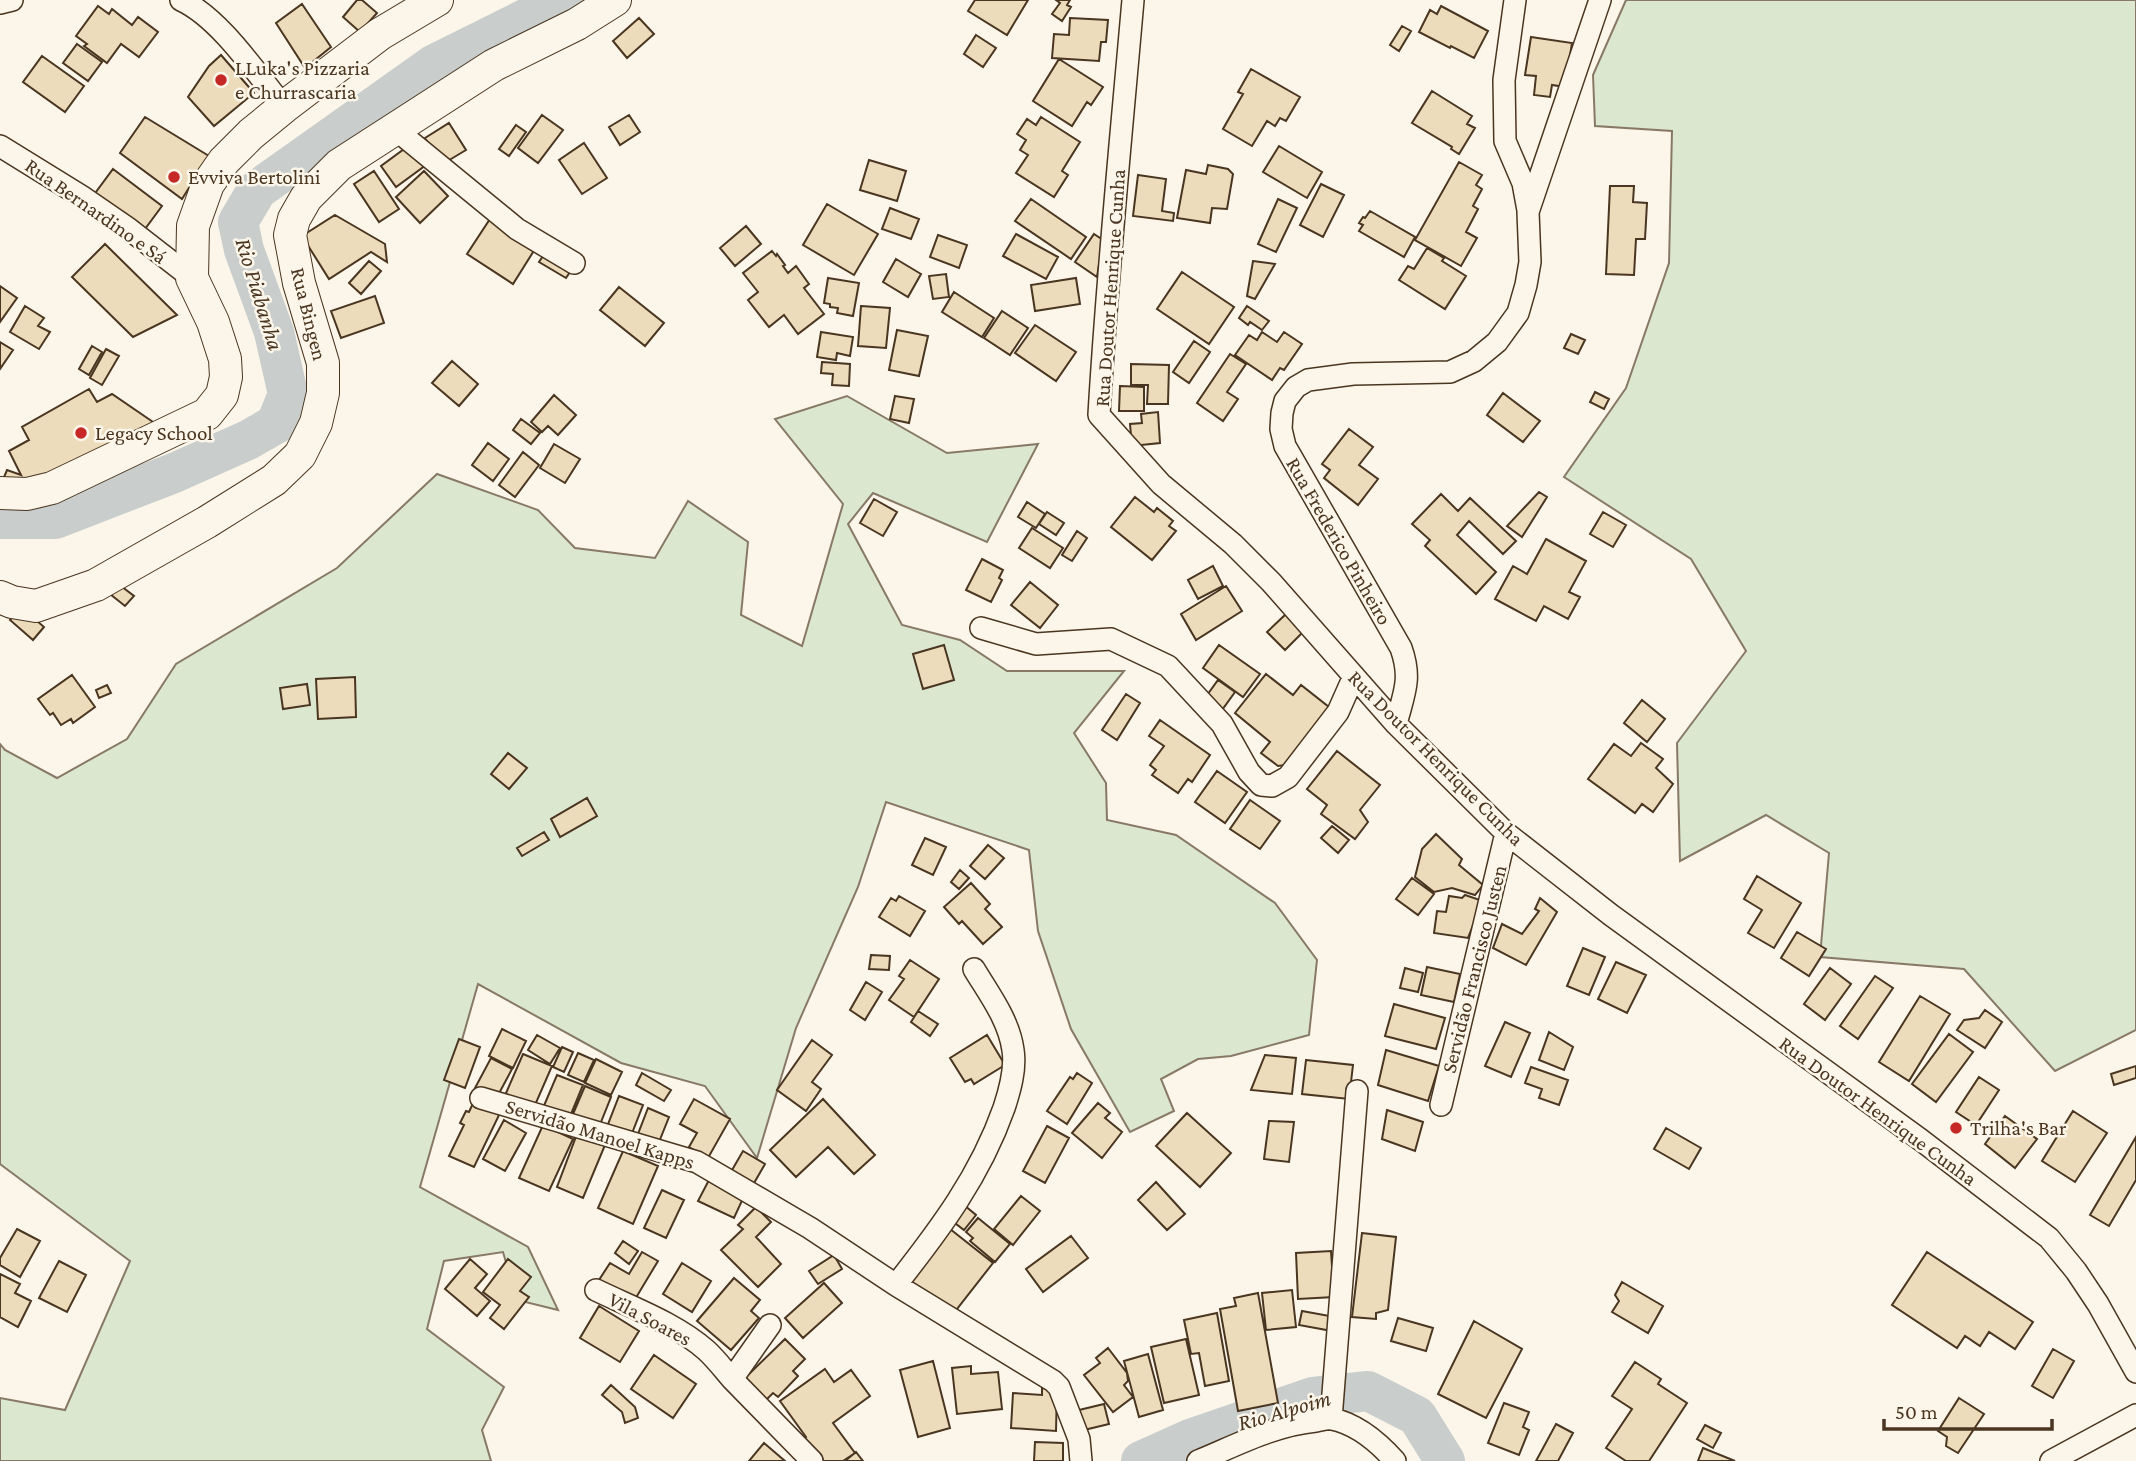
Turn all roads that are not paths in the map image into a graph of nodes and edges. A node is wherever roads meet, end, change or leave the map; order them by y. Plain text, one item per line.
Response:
1 (12, 0) edge
2 (181, 0) edge
3 (437, 0) edge
4 (615, 0) edge
5 (1133, 0) edge
6 (1515, 0) edge
7 (1600, 0) edge
8 (0, 3) edge
9 (284, 107) junction
10 (395, 129) junction
11 (0, 146) edge
12 (1528, 212) junction
13 (575, 263) dead end
14 (191, 278) junction
15 (0, 493) edge
16 (0, 597) edge
17 (981, 628) dead end
18 (1354, 676) junction
19 (1396, 723) junction
20 (1506, 833) junction
21 (974, 968) dead end
22 (1357, 1091) dead end
23 (481, 1098) dead end
24 (1441, 1105) dead end
25 (896, 1285) junction
26 (596, 1290) dead end
27 (770, 1325) dead end
28 (2136, 1372) edge
29 (732, 1379) junction
30 (2136, 1415) edge
31 (1332, 1418) junction
32 (812, 1461) edge
33 (1081, 1461) edge
34 (1198, 1461) edge
35 (1395, 1461) edge
36 (2051, 1461) edge

1 - 8 street
2 - 9 street
3 - 9 main road
4 - 10 main road, Rua Bingen
5 - 18 street, Rua Doutor Henrique Cunha
6 - 12 street
7 - 12 street, Rua Frederico Pinheiro
9 - 14 main road
10 - 13 street
10 - 16 main road, Rua Bingen
11 - 14 street, Rua Bernardino e Sá
12 - 19 street, Rua Frederico Pinheiro
14 - 15 main road
17 - 18 street
18 - 19 street, Rua Doutor Henrique Cunha
19 - 20 street, Rua Doutor Henrique Cunha
20 - 24 street, Servidão Francisco Justen
20 - 28 street, Rua Doutor Henrique Cunha
21 - 25 street
22 - 31 street
23 - 25 street, Servidão Manoel Kapps
25 - 33 street, Servidão Manoel Kapps
26 - 29 street, Vila Soares
27 - 29 street
29 - 32 street, Vila Soares
30 - 36 street
31 - 34 street
31 - 35 street

